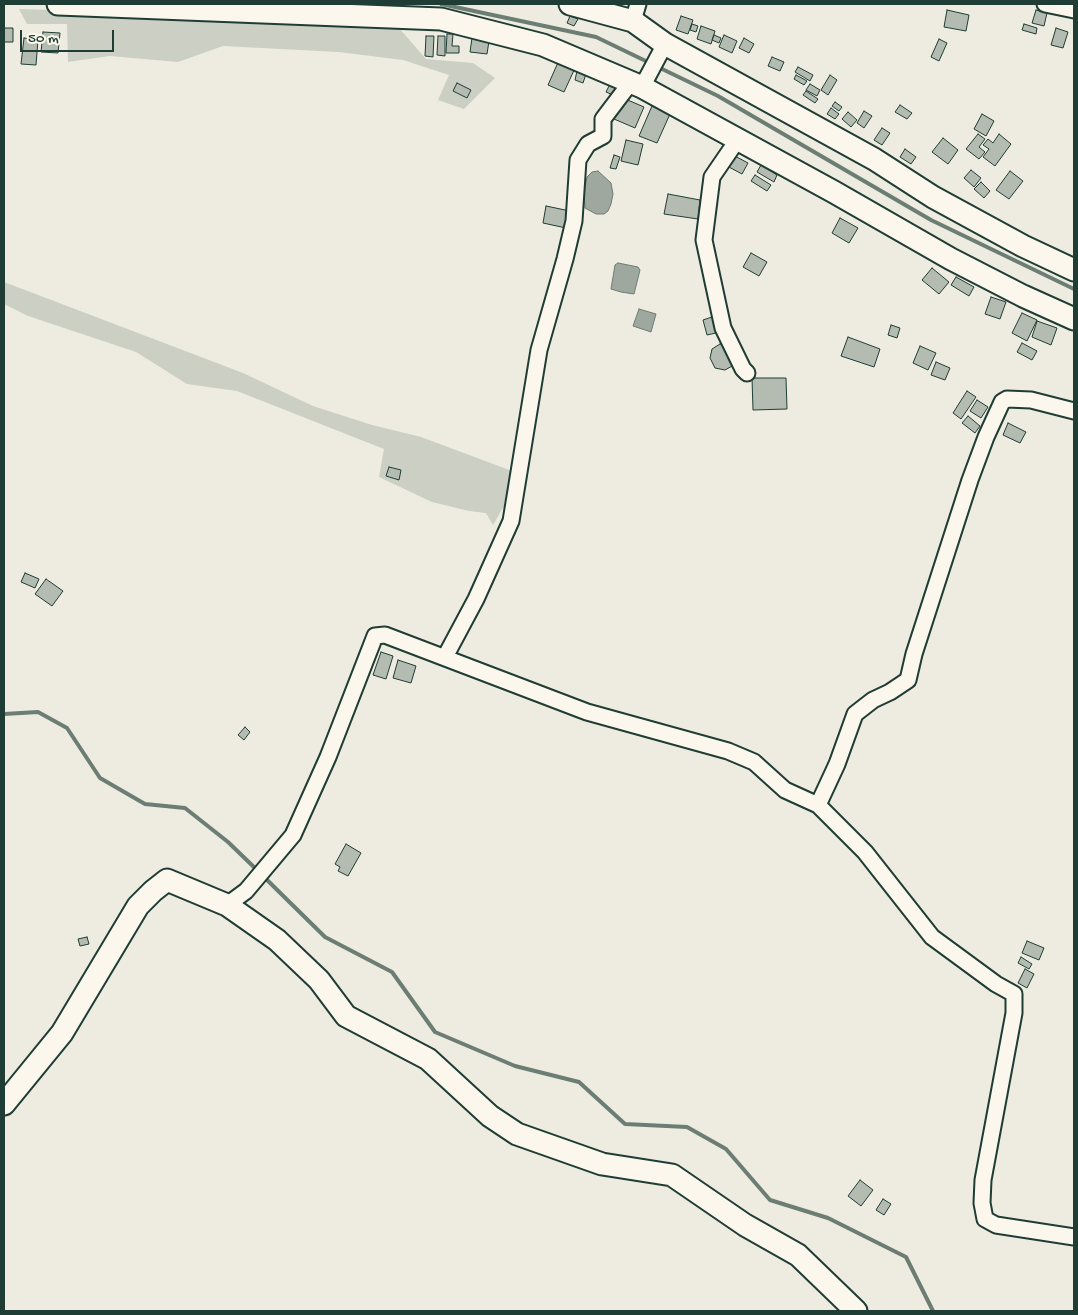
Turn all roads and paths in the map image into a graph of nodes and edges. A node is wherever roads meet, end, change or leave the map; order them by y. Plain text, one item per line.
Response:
1 (58, 4) edge
2 (570, 4) edge
3 (1045, 4) edge
4 (1074, 10) edge
5 (636, 12) edge
6 (665, 44) junction
7 (636, 84) junction
8 (738, 139) junction
9 (1073, 266) edge
10 (1074, 319) edge
11 (748, 373) dead end
12 (1074, 411) edge
13 (445, 657) junction
14 (818, 805) junction
15 (227, 905) junction
16 (4, 1104) edge
17 (1074, 1237) edge
18 (856, 1311) edge

1 - 7 main road
2 - 5 main road
3 - 4 street
5 - 6 main road
6 - 7 street
6 - 9 main road
7 - 8 main road
7 - 13 street
8 - 10 main road
8 - 11 street
12 - 14 street
13 - 14 street
13 - 15 street
14 - 17 street
15 - 16 main road
15 - 18 main road

